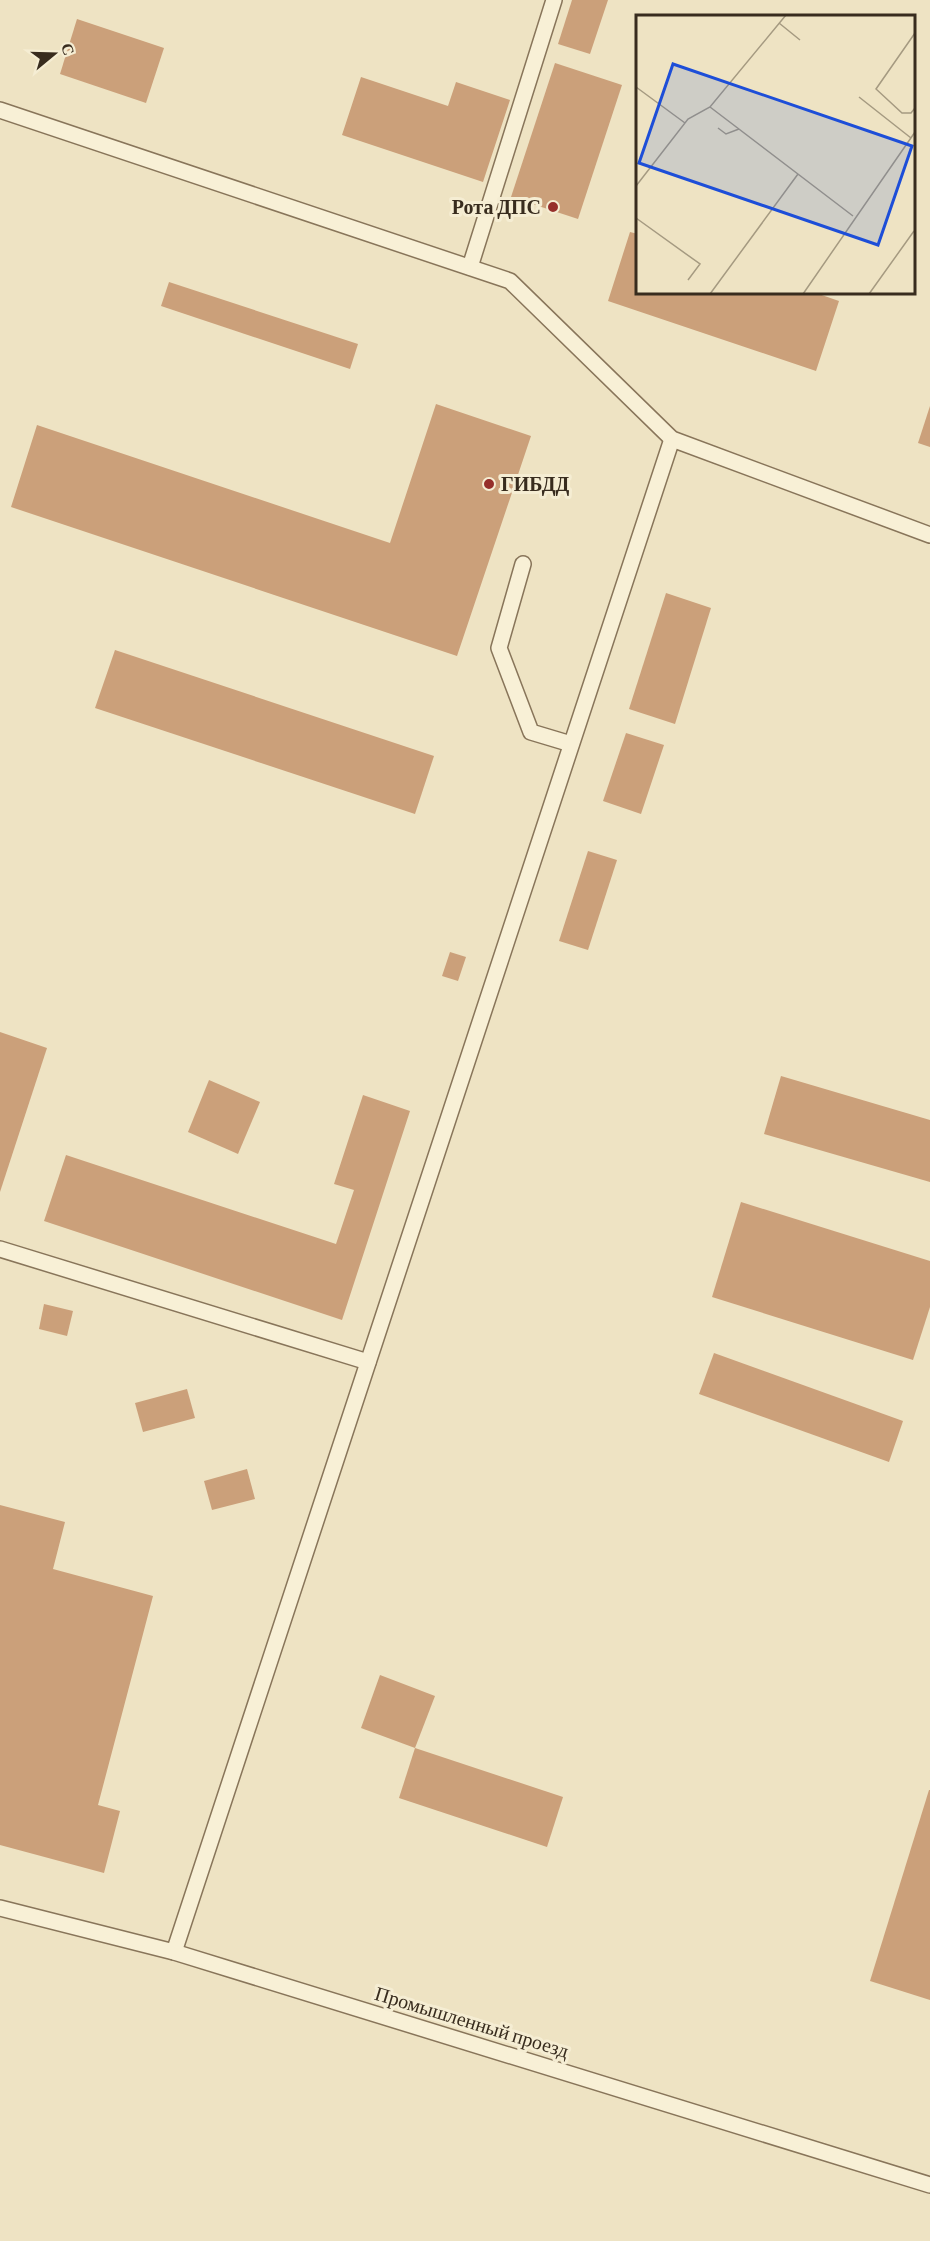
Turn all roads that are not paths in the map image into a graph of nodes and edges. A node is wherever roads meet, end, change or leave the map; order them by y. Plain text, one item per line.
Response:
1 (554, 0) edge
2 (0, 110) edge
3 (470, 267) junction
4 (672, 439) junction
5 (930, 535) edge
6 (523, 564) dead end
7 (571, 744) junction
8 (0, 1249) edge
9 (368, 1362) junction
10 (0, 1908) edge
11 (174, 1952) junction
12 (930, 2185) edge

1 - 3 lane
2 - 3 lane
3 - 4 lane
4 - 5 lane
4 - 7 lane
6 - 7 lane
7 - 9 lane
8 - 9 lane
9 - 11 lane
10 - 11 lane, Промышленный проезд
11 - 12 lane, Промышленный проезд

